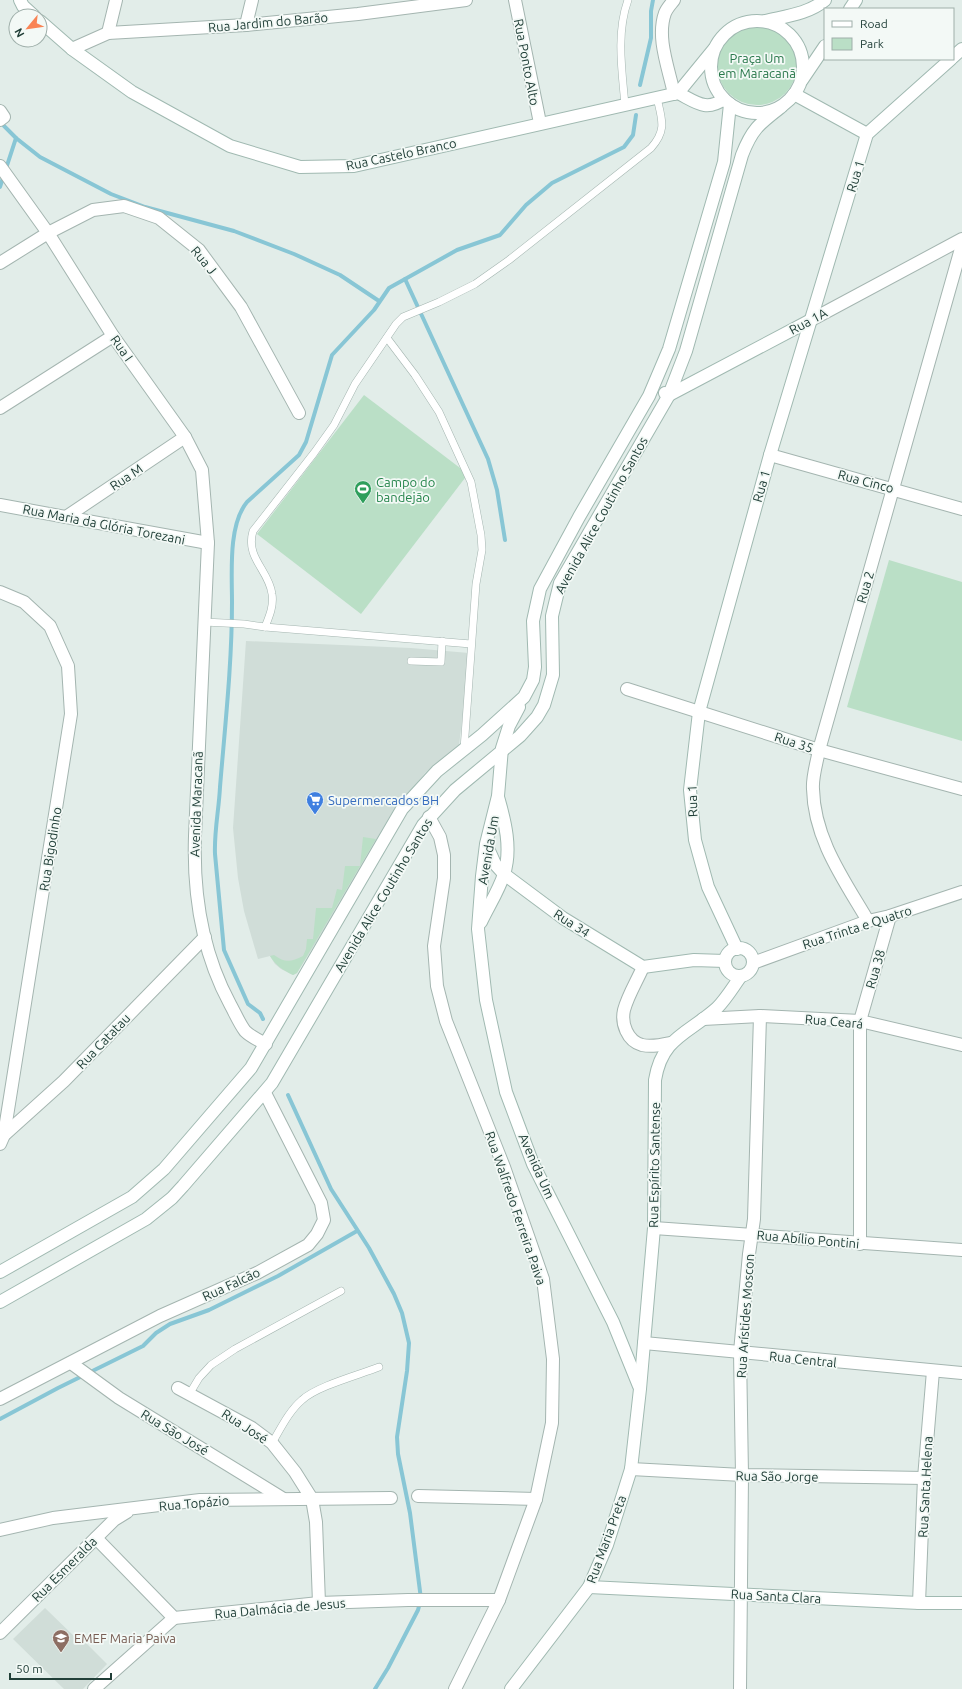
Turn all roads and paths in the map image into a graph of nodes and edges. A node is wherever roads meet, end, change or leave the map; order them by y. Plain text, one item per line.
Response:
1 (116, 0) edge
2 (252, 0) edge
3 (466, 0) edge
4 (515, 0) edge
5 (628, 0) edge
6 (674, 0) edge
7 (825, 0) edge
8 (763, 21) junction
9 (246, 25) junction
10 (48, 28) edge
11 (108, 33) junction
12 (824, 47) edge
13 (72, 49) junction
14 (714, 49) junction
15 (962, 49) edge
16 (954, 56) edge
17 (950, 60) edge
18 (800, 83) junction
19 (676, 94) junction
20 (794, 94) junction
21 (657, 98) junction
22 (727, 102) junction
23 (625, 105) junction
24 (707, 106) junction
25 (781, 107) junction
26 (540, 123) junction
27 (728, 126) junction
28 (867, 134) junction
29 (0, 166) edge
30 (48, 233) junction
31 (962, 239) edge
32 (962, 246) edge
33 (0, 262) edge
34 (811, 320) junction
35 (113, 336) junction
36 (387, 338) junction
37 (654, 386) junction
38 (669, 395) junction
39 (0, 408) edge
40 (299, 413) dead end
41 (185, 437) junction
42 (770, 455) junction
43 (892, 488) junction
44 (0, 504) edge
45 (962, 509) edge
46 (66, 518) junction
47 (208, 543) junction
48 (0, 592) edge
49 (204, 622) junction
50 (265, 627) junction
51 (442, 641) junction
52 (471, 644) junction
53 (411, 661) dead end
54 (627, 689) dead end
55 (524, 698) junction
56 (699, 712) junction
57 (464, 749) junction
58 (819, 750) junction
59 (501, 753) junction
60 (962, 789) edge
61 (498, 796) junction
62 (429, 817) junction
63 (486, 844) junction
64 (504, 874) junction
65 (962, 892) edge
66 (890, 916) junction
67 (868, 921) junction
68 (478, 929) junction
69 (204, 937) junction
70 (737, 948) junction
71 (725, 961) junction
72 (752, 964) junction
73 (643, 967) junction
74 (741, 976) junction
75 (760, 1016) junction
76 (703, 1019) junction
77 (860, 1021) junction
78 (670, 1043) junction
79 (266, 1044) junction
80 (962, 1045) edge
81 (265, 1093) junction
82 (1, 1139) edge
83 (654, 1228) junction
84 (753, 1234) junction
85 (860, 1244) junction
86 (962, 1250) edge
87 (0, 1272) edge
88 (341, 1291) dead end
89 (0, 1302) edge
90 (644, 1343) junction
91 (740, 1352) junction
92 (71, 1364) junction
93 (379, 1367) dead end
94 (933, 1371) junction
95 (962, 1373) edge
96 (178, 1388) dead end
97 (640, 1389) junction
98 (190, 1393) junction
99 (0, 1398) edge
100 (272, 1443) junction
101 (631, 1469) junction
102 (742, 1476) junction
103 (924, 1478) junction
104 (418, 1496) dead end
105 (282, 1498) junction
106 (391, 1498) dead end
107 (312, 1499) junction
108 (536, 1499) junction
109 (132, 1510) junction
110 (0, 1530) edge
111 (96, 1538) junction
112 (589, 1586) junction
113 (741, 1595) junction
114 (499, 1600) junction
115 (319, 1603) junction
116 (962, 1603) edge
117 (919, 1604) junction
118 (174, 1618) junction
119 (0, 1633) edge
120 (94, 1689) edge
121 (455, 1689) edge
122 (511, 1689) edge
123 (740, 1689) edge

1 - 11 street
2 - 9 street
3 - 9 street, Rua Jardim do Barão
4 - 26 street, Rua Ponto Alto
5 - 23 lane
6 - 19 street
7 - 8 street
8 - 14 street
8 - 18 street
9 - 11 street, Rua Jardim do Barão
10 - 13 street, Rua Castelo Branco
11 - 13 street, Rua Jardim do Barão
12 - 18 street
13 - 26 street, Rua Castelo Branco
14 - 19 street
14 - 22 street
15 - 16 street
17 - 28 street
18 - 20 street
19 - 21 street, Rua Castelo Branco
19 - 24 street
20 - 25 street
20 - 28 street
21 - 23 street, Rua Castelo Branco
21 - 36 lane
22 - 24 street
22 - 25 street
22 - 27 street, Avenida Alice Coutinho Santos
23 - 26 street, Rua Castelo Branco
24 - 27 street
25 - 38 street, Avenida Alice Coutinho Santos
27 - 37 street, Avenida Alice Coutinho Santos
28 - 34 street, Rua 1
29 - 30 street, Rua I
30 - 33 street, Rua J
30 - 35 street, Rua I
30 - 40 street, Rua J
31 - 34 street, Rua 1A
32 - 43 street, Rua 2
34 - 38 street, Rua 1A
34 - 42 street, Rua 1
35 - 39 street
35 - 41 street, Rua I
36 - 50 lane
36 - 52 lane
37 - 38 street
37 - 55 street, Avenida Alice Coutinho Santos
38 - 59 street, Avenida Alice Coutinho Santos
41 - 46 street, Rua M
41 - 47 street, Rua I
42 - 43 street, Rua Cinco
42 - 56 street, Rua 1
43 - 45 street, Rua Cinco
43 - 58 street, Rua 2
44 - 46 street, Rua Maria da Glória Torezani
46 - 47 street, Rua Maria da Glória Torezani
47 - 49 street, Avenida Maracanã
48 - 82 street, Rua Bigodinho
49 - 50 lane
49 - 69 street, Avenida Maracanã
50 - 51 lane
51 - 52 lane
51 - 53 lane
52 - 57 lane
54 - 56 street, Rua 35
55 - 57 street, Avenida Alice Coutinho Santos
55 - 59 street, Avenida Um
56 - 58 street, Rua 35
56 - 70 street, Rua 1
57 - 79 street, Avenida Alice Coutinho Santos
58 - 60 street, Rua 35
58 - 67 street, Rua 2
59 - 61 street, Avenida Um
59 - 62 street, Avenida Alice Coutinho Santos
61 - 63 street, Avenida Um
61 - 64 street, Avenida Um
62 - 81 street, Avenida Alice Coutinho Santos
62 - 108 street, Rua Walfredo Ferreira Paiva
63 - 64 street, Rua 34
63 - 68 street, Avenida Um
64 - 68 street, Avenida Um
64 - 73 street, Rua 34
65 - 66 street, Rua Trinta e Quatro
66 - 67 street, Rua Trinta e Quatro
66 - 77 street, Rua 38
67 - 72 street, Rua Trinta e Quatro
68 - 97 street, Avenida Um
69 - 79 street, Avenida Maracanã
69 - 82 street, Rua Catatau
70 - 71 street
70 - 72 street
71 - 73 street
71 - 74 street
72 - 74 street
73 - 78 street
74 - 76 street, Rua Espírito Santense
75 - 76 street, Rua Ceará
75 - 77 street, Rua Ceará
75 - 84 street, Rua Arístides Moscon
76 - 78 street, Rua Espírito Santense
77 - 80 street, Rua Ceará
77 - 85 street
78 - 83 street, Rua Espírito Santense
79 - 87 street, Avenida Alice Coutinho Santos
81 - 89 street, Avenida Alice Coutinho Santos
81 - 92 street, Rua Falcão
83 - 84 street, Rua Abílio Pontini
83 - 90 street, Rua Espírito Santense
84 - 85 street, Rua Abílio Pontini
84 - 91 street, Rua Arístides Moscon
85 - 86 street, Rua Abílio Pontini
88 - 98 lane
90 - 91 street, Rua Central
90 - 97 street, Rua Espírito Santense
91 - 94 street, Rua Central
91 - 102 street, Rua Arístides Moscon
92 - 99 street, Rua Falcão
92 - 105 street, Rua São José
93 - 100 lane
94 - 95 street, Rua Central
94 - 103 street, Rua Santa Helena
96 - 98 street, Rua José
97 - 101 street, Rua Maria Preta
98 - 100 street, Rua José
100 - 107 street, Rua José
101 - 102 street, Rua São Jorge
101 - 112 street, Rua Maria Preta
102 - 103 street, Rua São Jorge
102 - 113 street, Rua Arístides Moscon
103 - 117 street, Rua Santa Helena
104 - 108 street
105 - 107 street, Rua Topázio
105 - 109 street, Rua Topázio
106 - 107 street, Rua Topázio
107 - 115 street
108 - 114 street, Rua Walfredo Ferreira Paiva
109 - 110 street, Rua Topázio
109 - 111 street, Rua Esmeralda
111 - 118 street
111 - 119 street, Rua Esmeralda
112 - 113 street, Rua Santa Clara
112 - 122 street, Rua Maria Preta
113 - 117 street, Rua Santa Clara
113 - 123 street, Rua Arístides Moscon
114 - 115 street, Rua Dalmácia de Jesus
114 - 121 street, Rua Walfredo Ferreira Paiva
115 - 118 street, Rua Dalmácia de Jesus
116 - 117 street, Rua Santa Clara
118 - 120 street

